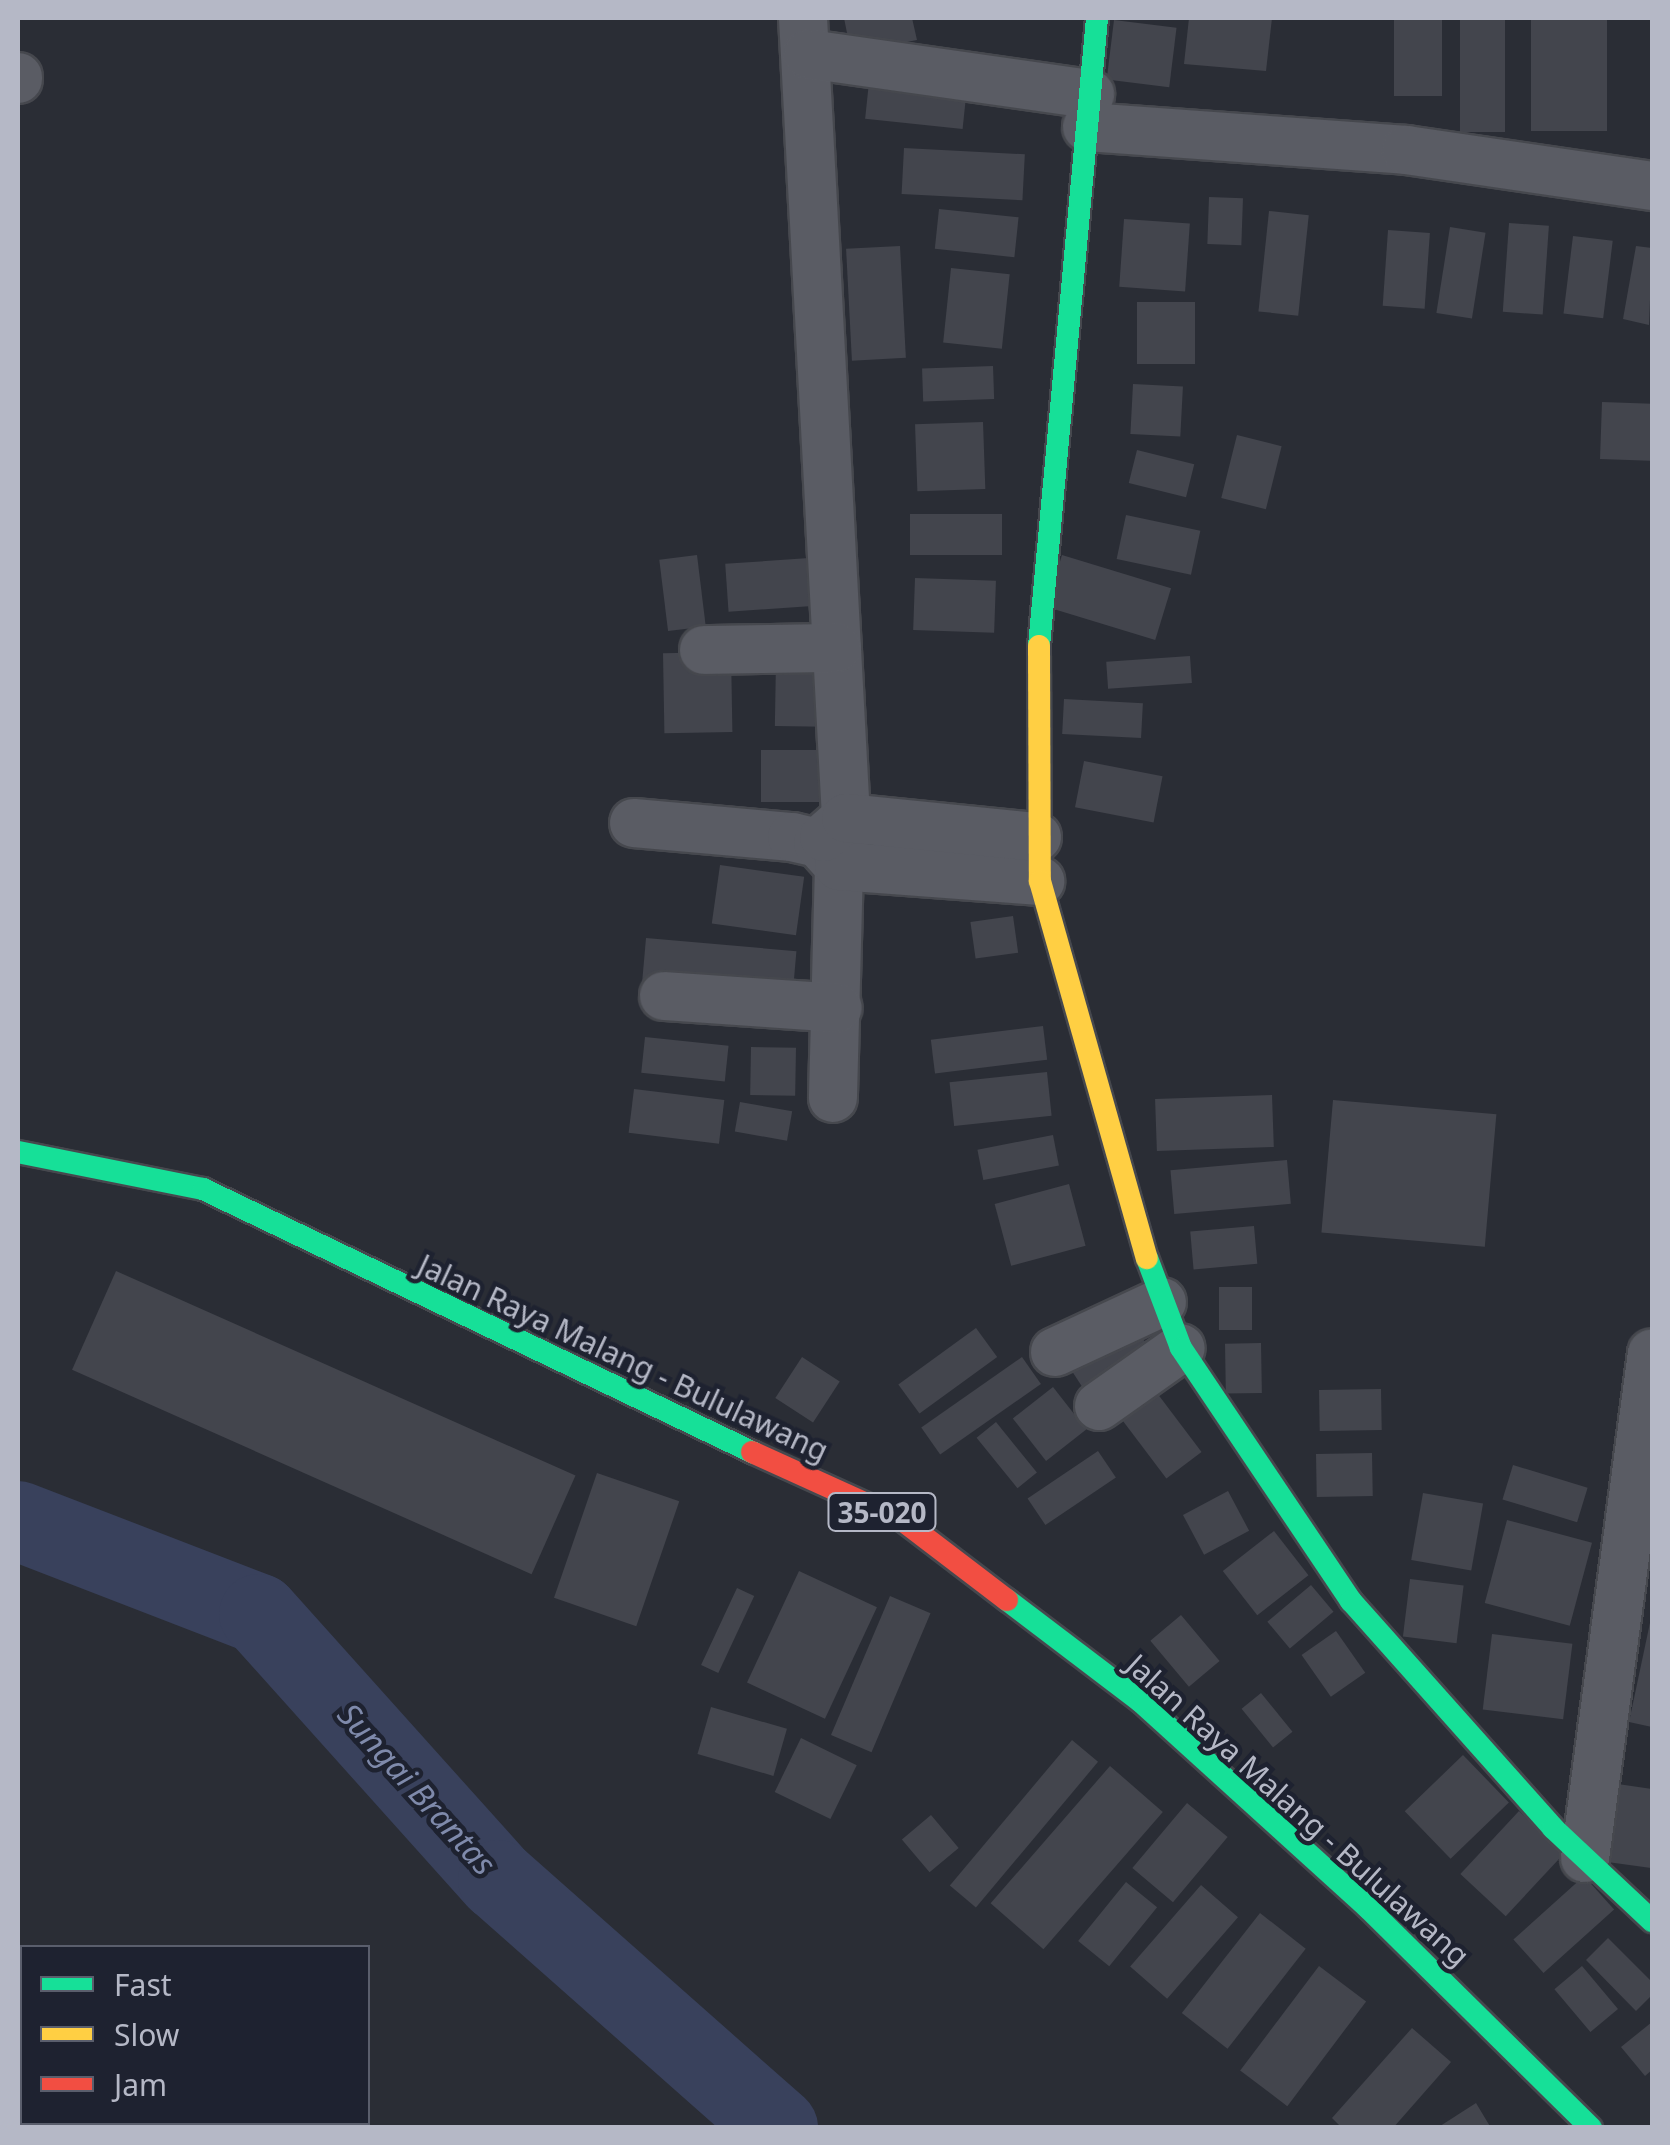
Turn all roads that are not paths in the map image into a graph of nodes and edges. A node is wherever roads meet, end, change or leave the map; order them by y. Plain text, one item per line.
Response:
1 (1097, 18) edge
2 (806, 36) edge
3 (1088, 110) junction
4 (1652, 186) edge
5 (837, 648) junction
6 (704, 650) dead end
7 (634, 823) dead end
8 (834, 842) junction
9 (1038, 859) junction
10 (664, 996) dead end
11 (838, 1008) junction
12 (833, 1098) dead end
13 (18, 1152) edge
14 (1162, 1302) junction
15 (1181, 1348) junction
16 (1055, 1352) dead end
17 (1652, 1353) edge
18 (1099, 1406) dead end
19 (1585, 1858) junction
20 (1652, 1921) edge
21 (1591, 2128) edge

1 - 3 street
2 - 3 street
2 - 5 street
3 - 4 street
3 - 9 street
5 - 6 street
5 - 8 street
7 - 8 street
8 - 9 street
8 - 11 street
9 - 14 street
10 - 11 street
11 - 12 street
13 - 21 street, Jalan Raya Malang - Bululawang / 35-020
14 - 15 street
14 - 16 street
15 - 18 street
15 - 19 street
17 - 19 street
19 - 20 street

